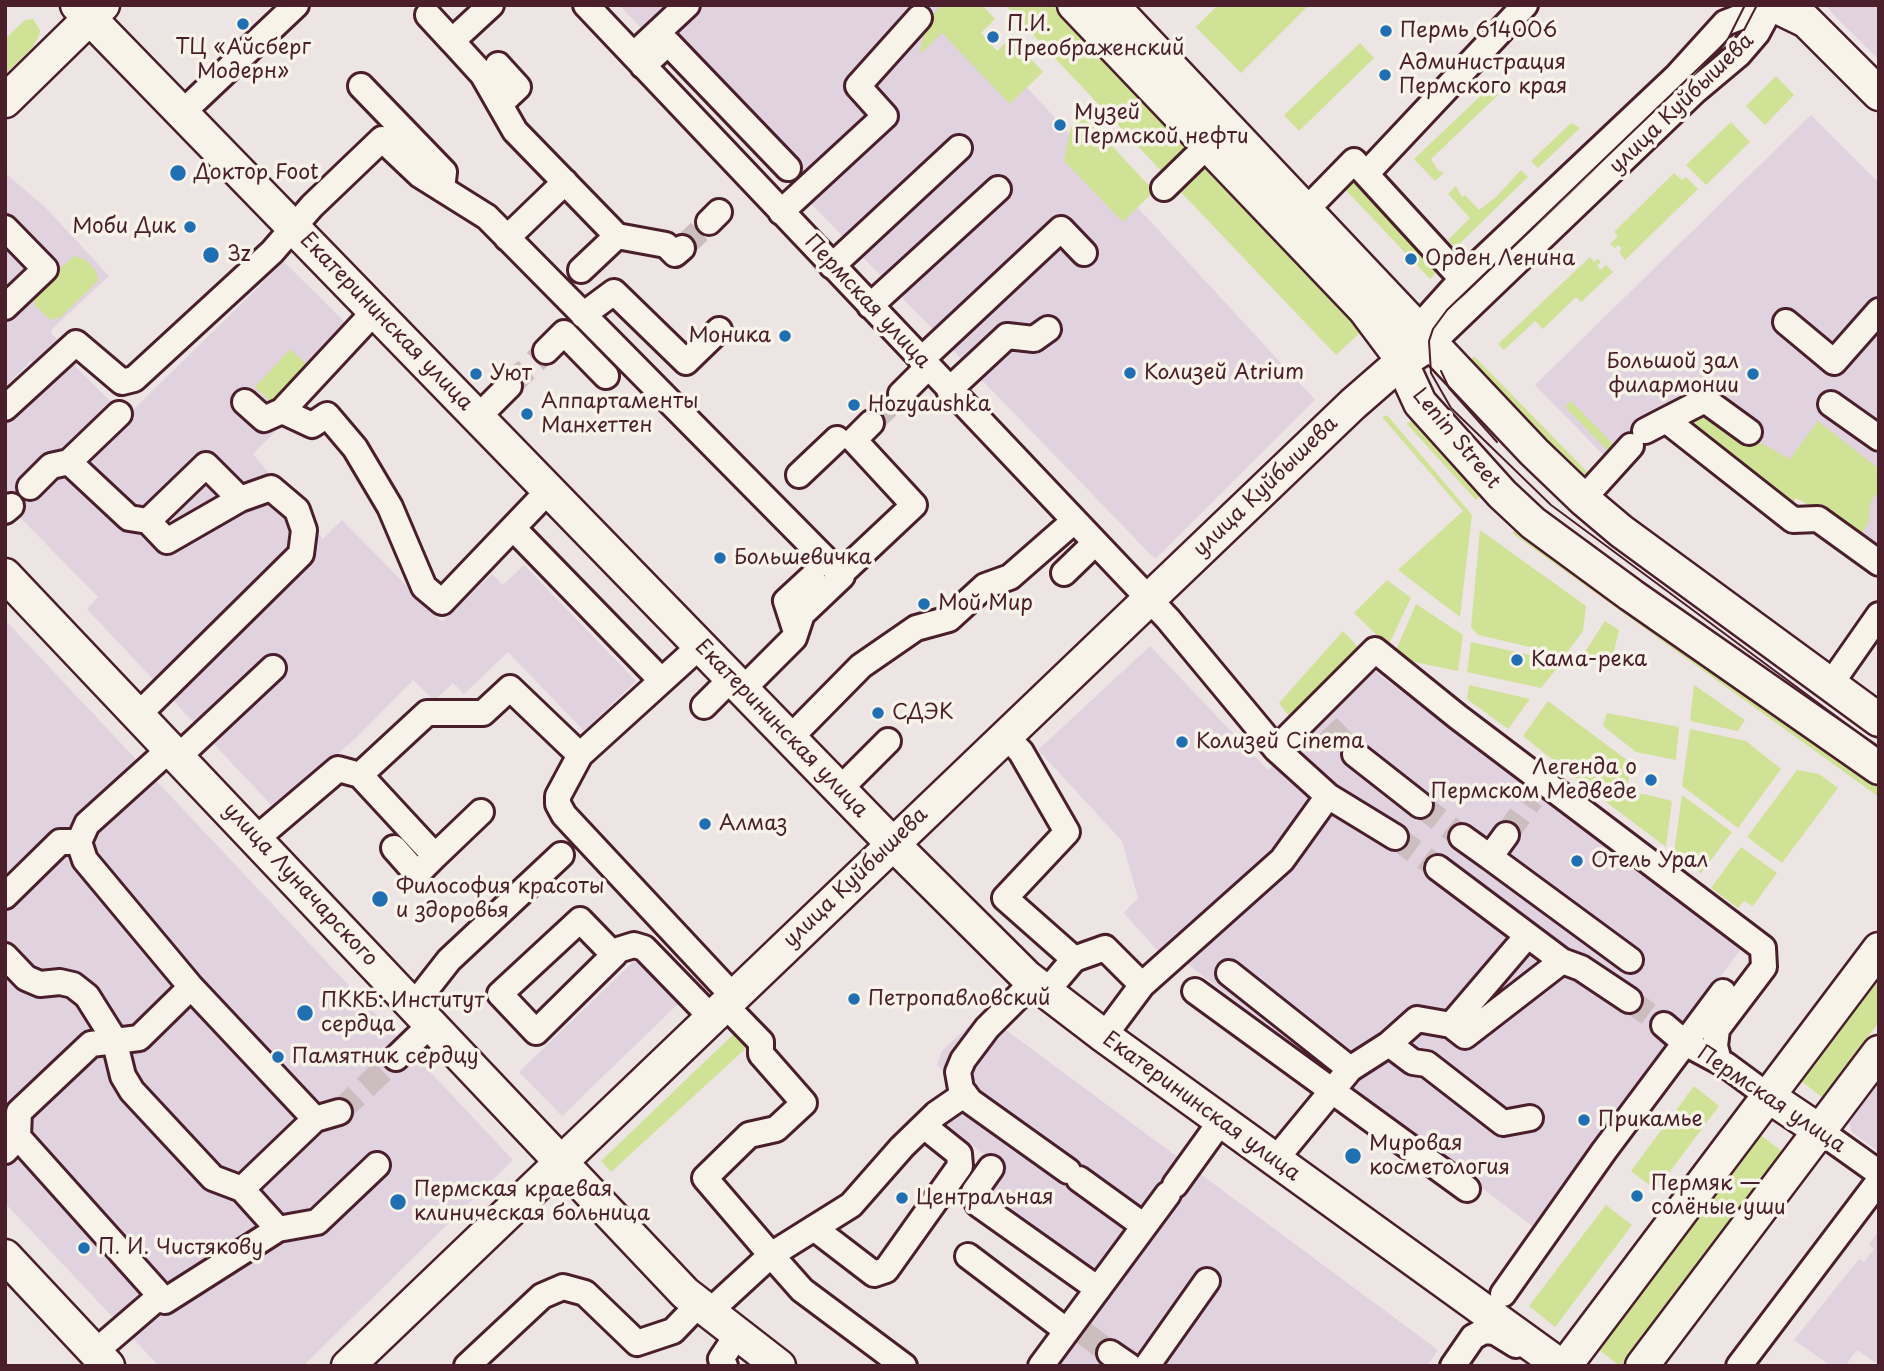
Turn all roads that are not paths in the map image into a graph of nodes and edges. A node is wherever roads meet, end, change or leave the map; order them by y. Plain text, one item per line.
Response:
1 (296, 5) edge
2 (491, 5) edge
3 (586, 5) edge
4 (687, 5) edge
5 (1074, 5) edge
6 (1112, 5) edge
7 (1525, 5) edge
8 (1772, 5) edge
9 (90, 9) edge
10 (1725, 14) edge
11 (428, 15) dead end
12 (919, 18) dead end
13 (452, 41) junction
14 (638, 61) junction
15 (498, 65) dead end
16 (361, 86) dead end
17 (1879, 94) edge
18 (5, 102) edge
19 (499, 104) junction
20 (183, 112) junction
21 (1208, 145) junction
22 (959, 148) dead end
23 (788, 168) dead end
24 (1366, 174) junction
25 (565, 182) junction
26 (442, 188) junction
27 (1164, 188) dead end
28 (998, 189) dead end
29 (1307, 209) junction
30 (781, 212) junction
31 (5, 228) edge
32 (295, 228) junction
33 (617, 236) junction
34 (507, 237) junction
35 (682, 248) dead end
36 (1084, 253) dead end
37 (832, 266) junction
38 (582, 270) dead end
39 (1462, 279) junction
40 (870, 306) junction
41 (5, 307) edge
42 (375, 311) junction
43 (1879, 311) edge
44 (583, 315) junction
45 (1786, 322) dead end
46 (1048, 329) dead end
47 (719, 330) dead end
48 (1434, 333) junction
49 (546, 351) tunnel mouth
50 (1399, 358) junction
51 (925, 363) junction
52 (606, 376) dead end
53 (509, 386) tunnel mouth
54 (949, 390) junction
55 (901, 394) tunnel mouth
56 (246, 402) dead end
57 (1831, 404) dead end
58 (5, 408) edge
59 (282, 411) junction
60 (119, 414) dead end
61 (478, 417) junction
62 (871, 423) tunnel mouth
63 (1648, 432) junction
64 (1749, 432) dead end
65 (837, 439) dead end
66 (1879, 439) edge
67 (69, 461) junction
68 (30, 487) dead end
69 (550, 489) junction
70 (240, 499) junction
71 (1583, 499) junction
72 (768, 503) junction
73 (1074, 520) junction
74 (148, 521) junction
75 (513, 528) junction
76 (1095, 543) junction
77 (1879, 562) edge
78 (847, 568) dead end
79 (1064, 573) dead end
80 (5, 575) edge
81 (812, 577) dead end
82 (1148, 599) junction
83 (1879, 614) edge
84 (796, 632) junction
85 (700, 646) junction
86 (273, 668) dead end
87 (661, 680) junction
88 (738, 684) junction
89 (1830, 685) junction
90 (704, 706) dead end
91 (138, 715) junction
92 (1879, 720) edge
93 (1004, 734) junction
94 (790, 738) junction
95 (888, 741) dead end
96 (1276, 749) junction
97 (174, 753) junction
98 (1355, 754) tunnel mouth
99 (580, 755) junction
100 (1879, 768) edge
101 (360, 775) junction
102 (840, 789) junction
103 (1328, 796) junction
104 (1420, 805) tunnel mouth
105 (481, 812) dead end
106 (1506, 835) tunnel mouth
107 (1462, 836) tunnel mouth
108 (1395, 837) tunnel mouth
109 (257, 838) junction
110 (79, 842) junction
111 (892, 842) junction
112 (394, 848) dead end
113 (561, 855) dead end
114 (435, 856) junction
115 (1490, 857) junction
116 (1438, 868) tunnel mouth
117 (5, 896) edge
118 (1527, 936) junction
119 (1755, 942) junction
120 (1879, 949) edge
121 (614, 955) junction
122 (5, 956) edge
123 (1074, 959) junction
124 (1630, 960) dead end
125 (1562, 961) junction
126 (1229, 973) dead end
127 (1142, 985) junction
128 (191, 986) junction
129 (1039, 987) junction
130 (1195, 991) dead end
131 (1629, 1000) tunnel mouth
132 (724, 1007) junction
133 (422, 1015) junction
134 (1451, 1025) junction
135 (1664, 1025) tunnel mouth
136 (1104, 1037) junction
137 (114, 1039) junction
138 (1685, 1043) junction
139 (1389, 1044) junction
140 (1879, 1052) edge
141 (396, 1058) tunnel mouth
142 (1719, 1061) junction
143 (1350, 1069) junction
144 (1330, 1092) junction
145 (965, 1094) junction
146 (1768, 1096) junction
147 (339, 1112) tunnel mouth
148 (1530, 1118) dead end
149 (315, 1119) junction
150 (1221, 1121) junction
151 (924, 1126) junction
152 (1820, 1131) junction
153 (12, 1144) edge
154 (1275, 1160) junction
155 (561, 1162) junction
156 (377, 1165) dead end
157 (991, 1168) dead end
158 (1879, 1173) edge
159 (1879, 1181) edge
160 (242, 1189) junction
161 (1466, 1189) dead end
162 (1144, 1226) junction
163 (814, 1228) junction
164 (278, 1229) junction
165 (771, 1255) junction
166 (5, 1256) edge
167 (968, 1256) dead end
168 (1207, 1281) dead end
169 (1098, 1289) junction
170 (1503, 1294) dead end
171 (160, 1296) junction
172 (703, 1309) junction
173 (1074, 1329) junction
174 (737, 1335) junction
175 (101, 1359) edge
176 (348, 1366) edge
177 (467, 1366) edge
178 (725, 1366) edge
179 (779, 1366) edge
180 (904, 1366) edge
181 (1041, 1366) edge
182 (1147, 1366) edge
183 (1453, 1366) edge
184 (1553, 1366) edge
185 (1563, 1366) edge
186 (1642, 1366) edge
187 (1739, 1366) edge

1 - 20 street
2 - 13 street
3 - 14 street, Пермская улица
4 - 14 street
5 - 21 main road, Lenin Street
6 - 29 main road
7 - 24 street
8 - 10 street, улица Куйбышева
8 - 17 main road
8 - 48 street, улица Куйбышева
9 - 18 main road
9 - 20 main road, Екатерининская улица
10 - 39 street, улица Куйбышева
11 - 13 street
12 - 30 street
13 - 19 street
14 - 23 street
14 - 30 street, Пермская улица
15 - 19 street
16 - 26 street
19 - 25 street
20 - 32 main road, Екатерининская улица
21 - 27 street
21 - 50 main road, Lenin Street
22 - 37 street
24 - 29 street
24 - 39 street
25 - 33 street
25 - 34 street
26 - 32 street
26 - 34 street
28 - 40 street
29 - 48 main road
30 - 37 street, Пермская улица
31 - 41 street
32 - 42 main road, Екатерининская улица
32 - 58 street
33 - 35 street
33 - 38 street
34 - 44 street
36 - 51 street
37 - 40 street, Пермская улица
39 - 48 street, улица Куйбышева
40 - 51 street, Пермская улица
42 - 59 street
42 - 61 main road, Екатерининская улица
43 - 45 street
44 - 47 street
44 - 72 street
46 - 54 street
48 - 50 main road, улица Куйбышева
48 - 71 main road
49 - 52 street
50 - 82 main road, улица Куйбышева
50 - 100 main road, Lenin Street
51 - 54 street, Пермская улица
51 - 55 street
53 - 61 street
54 - 73 street, Пермская улица
56 - 59 street
57 - 66 street
59 - 75 street
60 - 67 street
61 - 69 main road, Екатерининская улица
62 - 78 street
63 - 64 street
63 - 71 street
63 - 77 street
65 - 72 street
67 - 68 street
67 - 74 street
69 - 75 street
69 - 85 main road, Екатерининская улица
70 - 74 street
70 - 74 street
70 - 91 street
71 - 89 main road
72 - 84 street
73 - 76 street, Пермская улица
73 - 94 street
75 - 87 street
76 - 79 street
76 - 82 street, Пермская улица
80 - 91 main road, улица Луначарского
81 - 84 street
82 - 93 main road, улица Куйбышева
82 - 96 street, Пермская улица
83 - 89 street
84 - 88 street
85 - 87 street
85 - 88 main road, Екатерининская улица
86 - 97 street
87 - 99 street
88 - 90 street
88 - 94 main road, Екатерининская улица
89 - 92 main road
91 - 97 main road, улица Луначарского
93 - 111 main road, улица Куйбышева
93 - 123 street
94 - 102 main road, Екатерининская улица
95 - 102 street
96 - 103 street, Пермская улица
96 - 119 street
97 - 109 main road, улица Луначарского
97 - 110 street
98 - 104 street
99 - 101 street
99 - 132 street
101 - 109 street
101 - 114 street
102 - 111 main road, Екатерининская улица
103 - 108 street, Пермская улица
103 - 127 street
105 - 114 street
106 - 115 street
107 - 115 street
109 - 133 main road, улица Луначарского
110 - 117 street
110 - 128 street
111 - 129 main road, Екатерининская улица
111 - 132 main road, улица Куйбышева
112 - 114 street
113 - 133 street
115 - 124 street
116 - 118 street
118 - 125 street
118 - 134 street
119 - 138 street
119 - 142 street
120 - 146 main road
121 - 121 street
121 - 132 street
122 - 137 street
123 - 127 street
123 - 129 street
125 - 131 street
125 - 134 street
126 - 143 street
127 - 136 street
128 - 137 street
128 - 149 street
129 - 136 main road, Екатерининская улица
129 - 145 street
130 - 144 street
132 - 155 main road, улица Куйбышева
132 - 165 street
133 - 141 street
133 - 155 main road, улица Луначарского
134 - 139 street
135 - 138 street, Пермская улица
136 - 150 main road, Екатерининская улица
137 - 153 street
137 - 160 street
138 - 142 street, Пермская улица
138 - 170 street
139 - 143 street
139 - 148 street
140 - 152 main road
142 - 146 street, Пермская улица
143 - 144 street
144 - 154 street
144 - 161 street
145 - 151 street
145 - 162 street
146 - 152 main road, Пермская улица
146 - 185 main road
147 - 149 street
149 - 160 street
150 - 154 main road, Екатерининская улица
150 - 162 street
151 - 163 street
151 - 163 street
152 - 158 street, Пермская улица
152 - 186 main road
153 - 171 street
154 - 185 main road, Екатерининская улица
155 - 172 main road, улица Луначарского
155 - 176 main road, улица Куйбышева
156 - 164 street
157 - 169 street
159 - 187 street
160 - 164 street
162 - 169 street
163 - 165 street
164 - 171 street
165 - 172 street
165 - 180 street
166 - 175 main road
167 - 173 street
168 - 182 street
169 - 173 street
171 - 175 street
172 - 174 main road, улица Луначарского
172 - 177 street
173 - 181 street
174 - 178 street
174 - 179 main road, улица Луначарского
183 - 184 street

